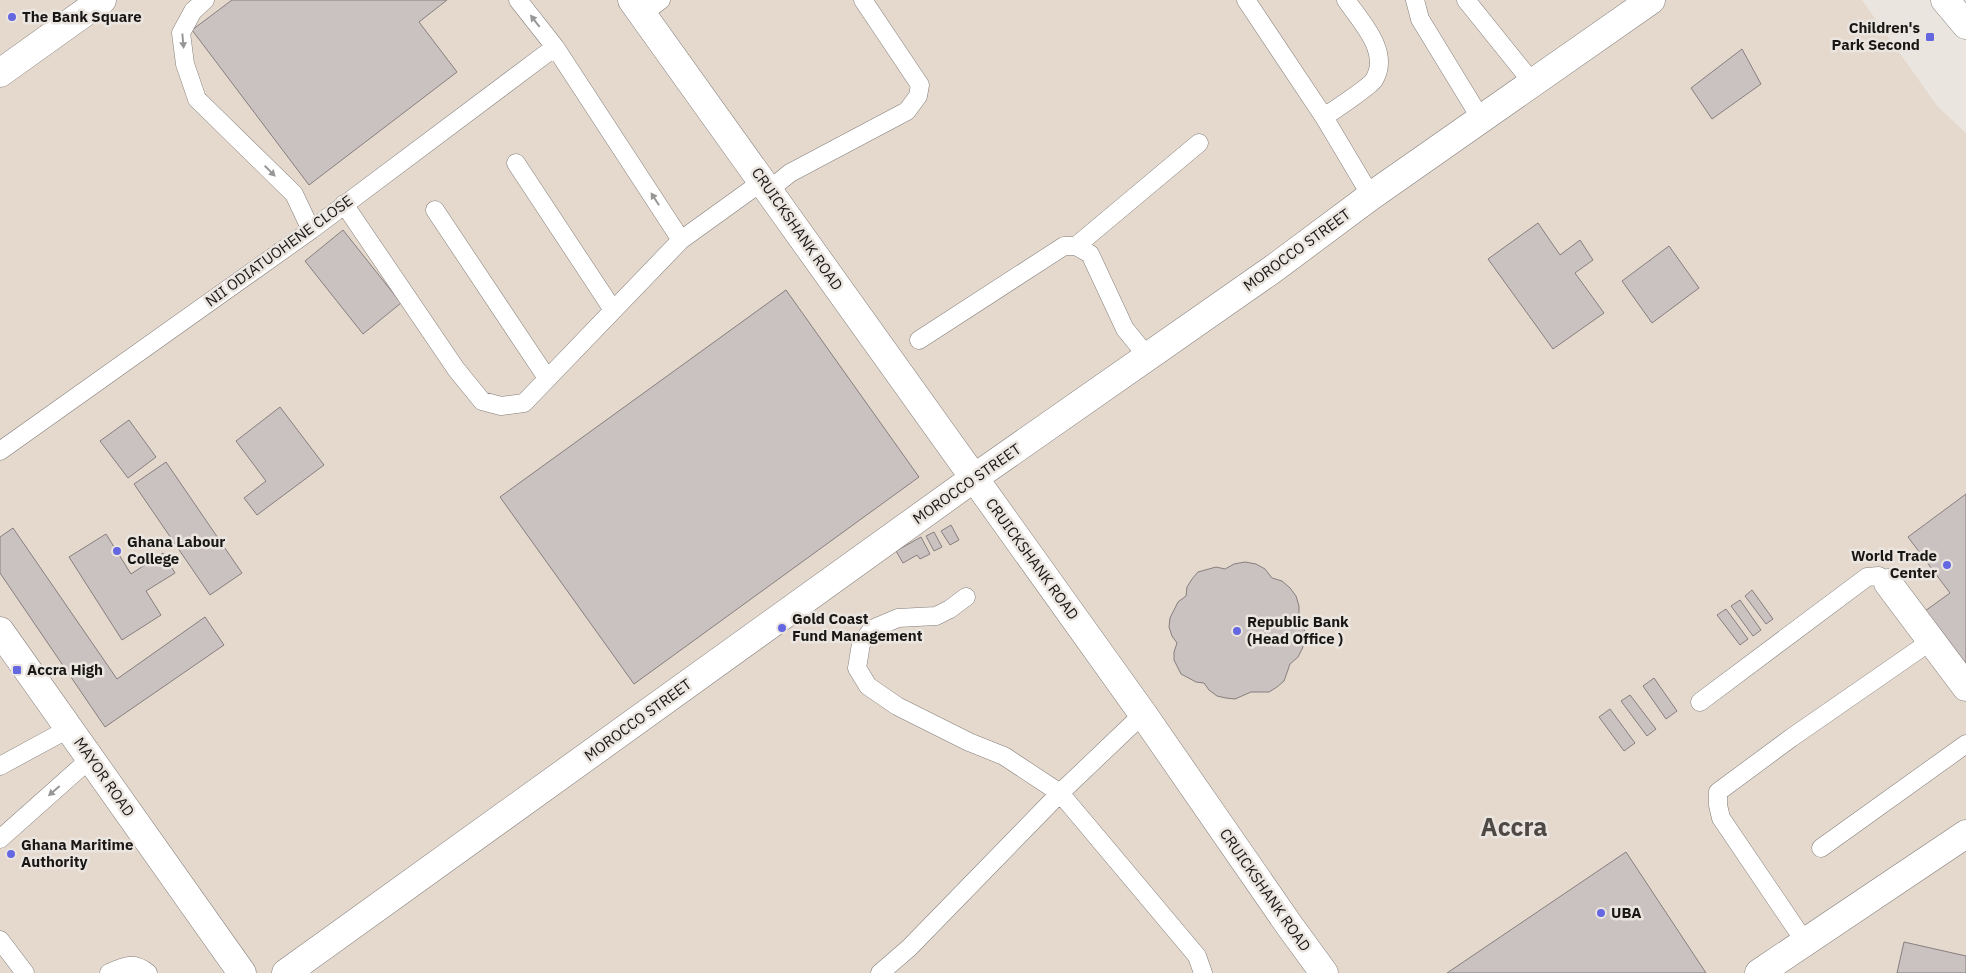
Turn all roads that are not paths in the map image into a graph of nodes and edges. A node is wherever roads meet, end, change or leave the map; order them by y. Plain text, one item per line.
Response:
1 (102, 0) edge
2 (205, 0) edge
3 (518, 0) edge
4 (863, 0) edge
5 (1246, 0) edge
6 (1346, 0) edge
7 (1415, 0) edge
8 (1466, 0) edge
9 (1651, 0) edge
10 (1945, 0) edge
11 (645, 5) edge
12 (1966, 25) edge
13 (555, 47) junction
14 (0, 73) edge
15 (1532, 82) junction
16 (1324, 117) junction
17 (1481, 119) junction
18 (1199, 143) dead end
19 (516, 163) dead end
20 (766, 185) junction
21 (1371, 196) junction
22 (344, 204) junction
23 (435, 210) dead end
24 (311, 230) junction
25 (681, 240) junction
26 (1076, 246) junction
27 (613, 310) junction
28 (919, 340) dead end
29 (1147, 356) junction
30 (547, 378) junction
31 (0, 451) edge
32 (974, 478) junction
33 (1888, 583) joint
34 (966, 597) dead end
35 (0, 631) edge
36 (1931, 641) junction
37 (1966, 687) edge
38 (1700, 702) dead end
39 (1143, 714) junction
40 (70, 728) junction
41 (1966, 744) edge
42 (91, 758) junction
43 (1, 763) edge
44 (1060, 793) junction
45 (1966, 834) edge
46 (0, 838) edge
47 (1821, 848) dead end
48 (0, 940) edge
49 (1805, 942) junction
50 (25, 973) edge
51 (109, 973) edge
52 (148, 973) edge
53 (242, 973) edge
54 (286, 973) edge
55 (880, 973) edge
56 (1203, 973) edge
57 (1324, 973) edge
58 (1759, 973) edge

1 - 14 street
2 -> 24 lane
13 -> 3 lane
4 - 20 lane
5 - 16 lane
6 - 16 lane
7 - 17 lane
8 - 15 lane
9 - 15 street, MOROCCO STREET
10 - 12 street
11 - 20 street, CRUICKSHANK ROAD
13 - 22 lane, NII ODIATUOHENE CLOSE
25 -> 13 lane
15 - 17 street, MOROCCO STREET
16 - 21 lane
17 - 21 street, MOROCCO STREET
18 - 26 lane
19 - 27 lane
20 - 25 lane
20 - 32 street, CRUICKSHANK ROAD
21 - 29 street, MOROCCO STREET
22 - 24 lane, NII ODIATUOHENE CLOSE
22 - 30 lane
23 - 30 lane
24 - 31 lane, NII ODIATUOHENE CLOSE
25 - 27 lane
26 - 28 lane
26 - 29 lane
27 - 30 lane
29 - 32 street, MOROCCO STREET
32 - 39 street, CRUICKSHANK ROAD
32 - 54 street, MOROCCO STREET
33 - 36 street
33 - 38 lane
34 - 44 lane
35 - 40 street, MAYOR ROAD
36 - 37 street
36 - 49 lane
39 - 44 lane
39 - 57 street, CRUICKSHANK ROAD
40 - 42 street, MAYOR ROAD
40 - 43 lane
41 - 47 lane
42 -> 46 lane
42 - 53 street, MAYOR ROAD
44 - 55 lane
44 - 56 lane
45 - 49 street
48 - 50 lane
49 - 58 street
51 - 52 lane

